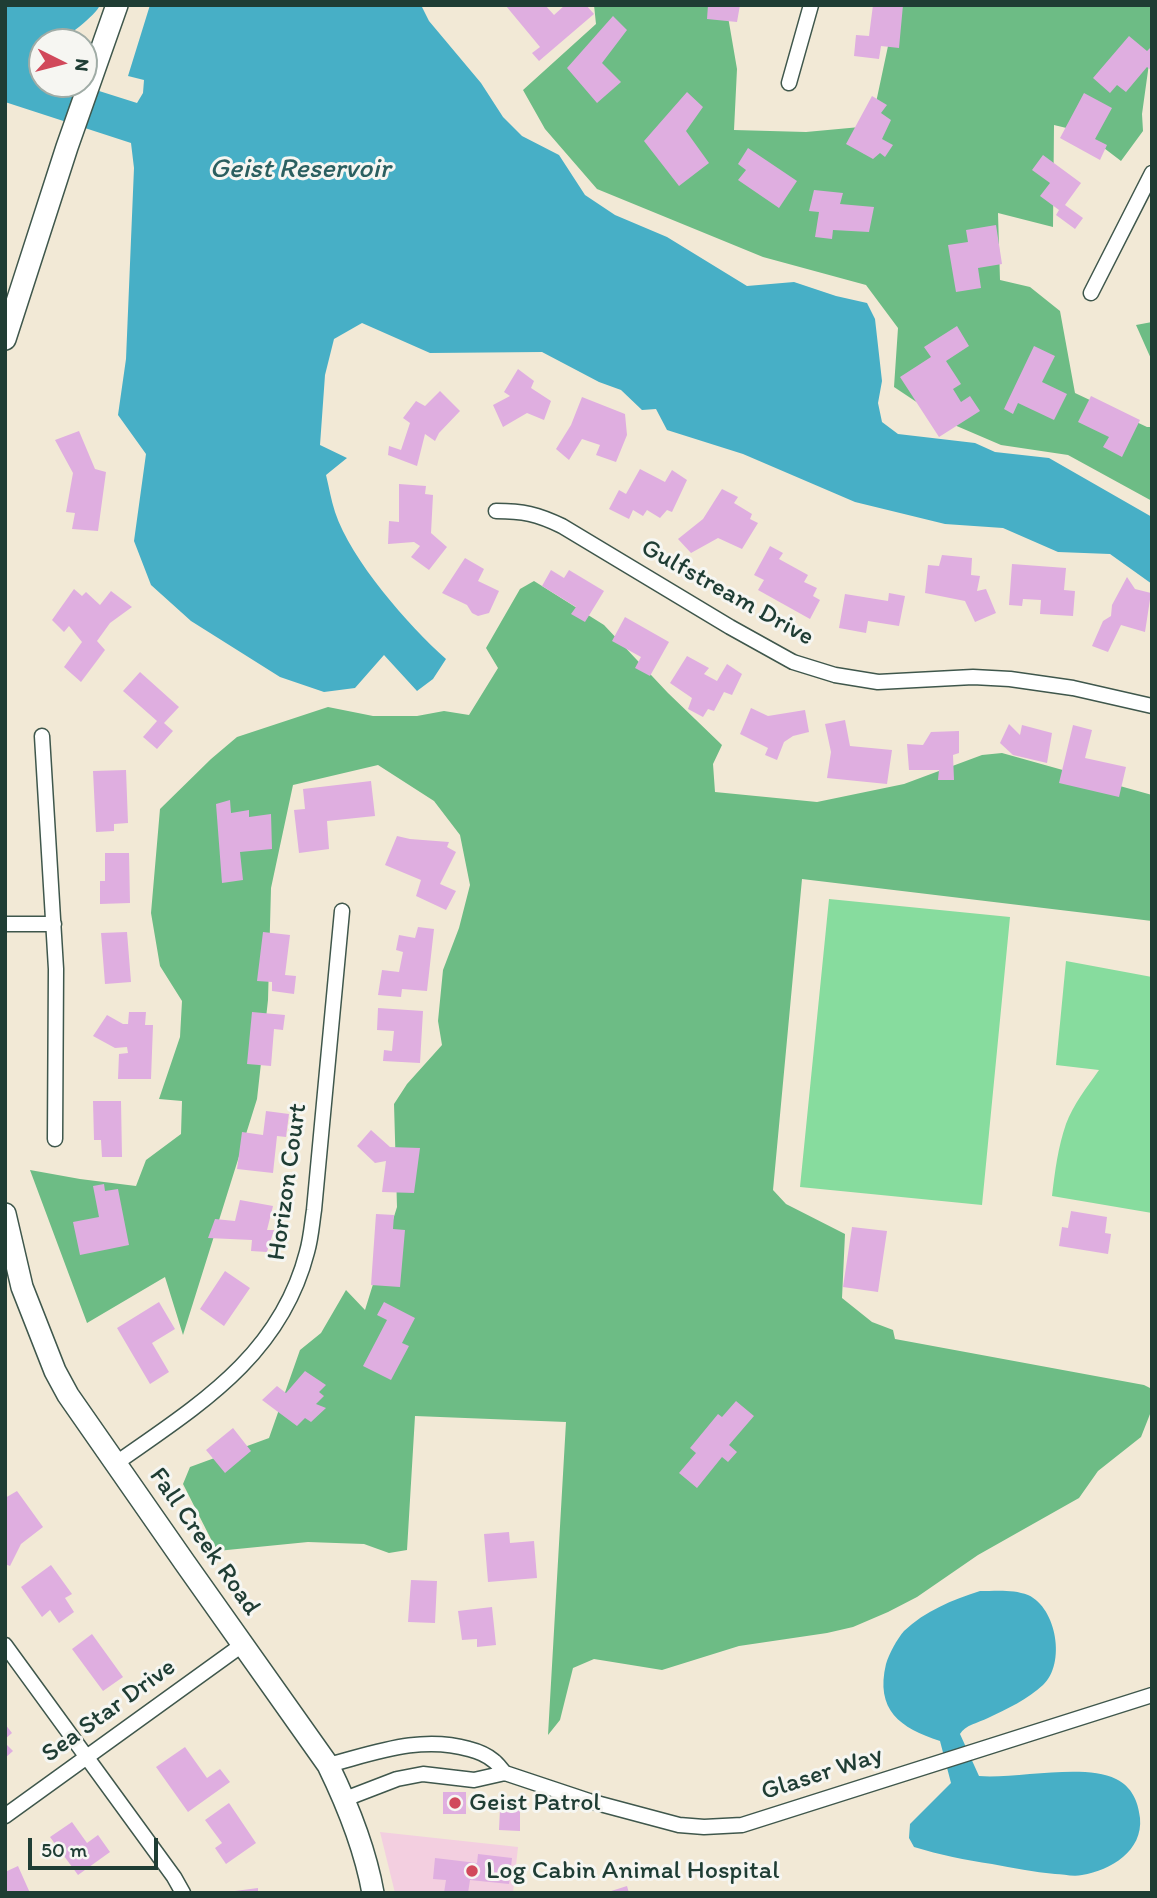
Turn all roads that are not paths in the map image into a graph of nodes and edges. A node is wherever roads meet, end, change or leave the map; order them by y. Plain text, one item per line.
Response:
1 (117, 5) edge
2 (811, 5) edge
3 (789, 83) dead end
4 (1152, 173) edge
5 (1091, 293) dead end
6 (5, 339) edge
7 (496, 511) dead end
8 (1152, 706) edge
9 (42, 736) dead end
10 (342, 911) dead end
11 (5, 924) edge
12 (54, 924) junction
13 (54, 1139) dead end
14 (5, 1214) edge
15 (115, 1464) junction
16 (242, 1645) junction
17 (5, 1646) edge
18 (1152, 1695) edge
19 (86, 1758) junction
20 (328, 1765) junction
21 (505, 1773) junction
22 (345, 1799) junction
23 (5, 1816) edge
24 (183, 1893) edge
25 (373, 1893) edge

1 - 6 main road
2 - 3 street
4 - 5 street
7 - 8 street, Gulfstream Drive
9 - 12 street
10 - 15 street, Horizon Court
11 - 12 street
12 - 13 street
14 - 15 main road, Fall Creek Road
15 - 16 main road, Fall Creek Road
16 - 19 street, Sea Star Drive
16 - 20 main road, Fall Creek Road
17 - 19 street
18 - 21 street, Glaser Way
19 - 23 street, Sea Star Drive
19 - 24 street
20 - 21 street, Glaser Way
20 - 22 main road, Fall Creek Road
21 - 22 street, Glaser Way
22 - 25 main road, Fall Creek Road

